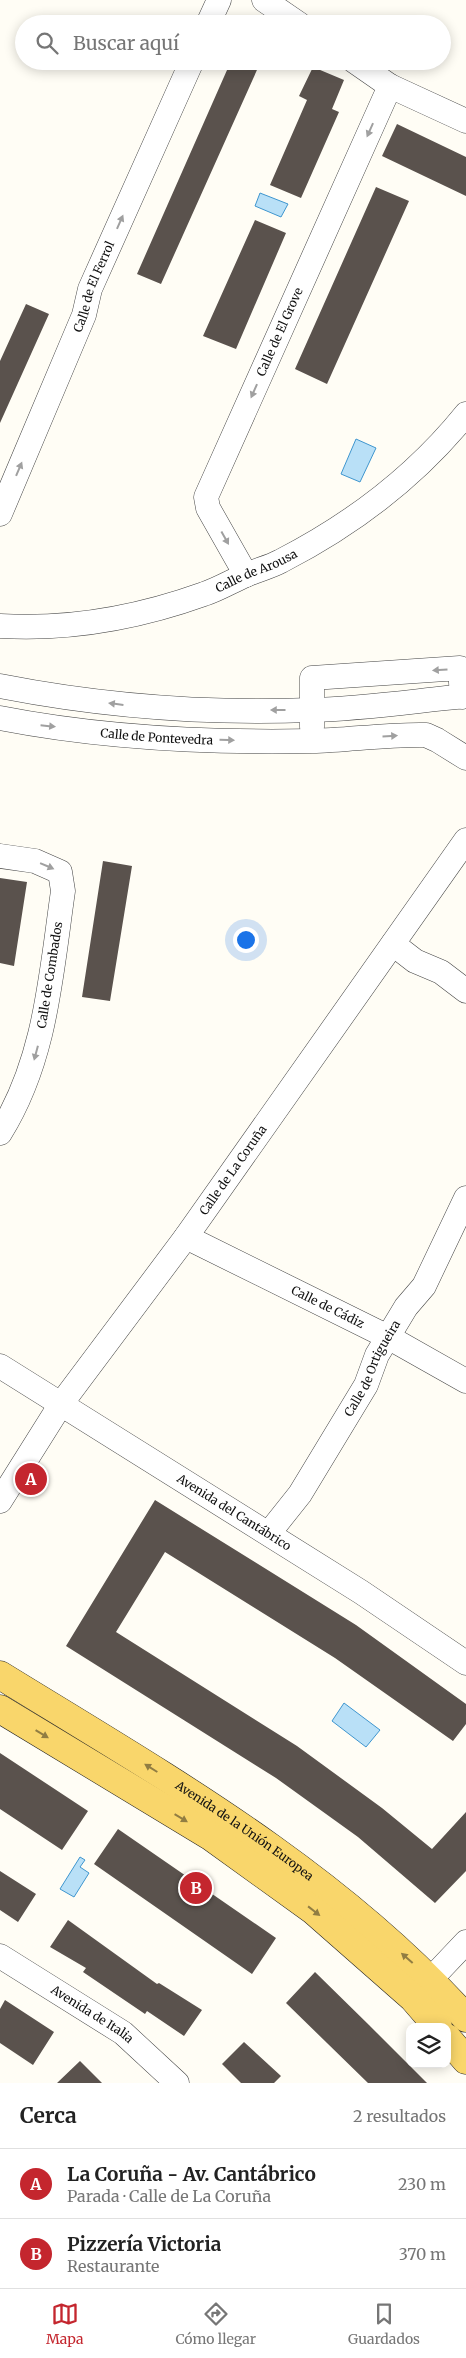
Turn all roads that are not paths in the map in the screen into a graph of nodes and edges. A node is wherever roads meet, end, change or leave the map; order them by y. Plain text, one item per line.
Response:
1 (219, 0) edge
2 (264, 0) edge
3 (212, 15) edge
4 (285, 15) edge
5 (188, 70) edge
6 (367, 70) edge
7 (390, 86) junction
8 (466, 121) edge
9 (466, 414) edge
10 (0, 514) edge
11 (246, 575) junction
12 (0, 626) edge
13 (0, 686) edge
14 (464, 696) edge
15 (311, 710) junction
16 (0, 718) edge
17 (312, 741) junction
18 (466, 758) edge
19 (466, 840) edge
20 (0, 856) edge
21 (393, 944) junction
22 (466, 991) edge
23 (0, 1133) edge
24 (466, 1198) edge
25 (186, 1236) junction
26 (388, 1337) junction
27 (0, 1366) edge
28 (466, 1381) edge
29 (61, 1404) junction
30 (0, 1501) edge
31 (269, 1533) junction
32 (462, 1652) edge
33 (0, 1674) edge
34 (0, 1709) edge
35 (466, 1942) edge
36 (0, 1956) edge
37 (431, 1979) junction
38 (466, 2018) edge
39 (435, 2023) edge
40 (451, 2043) edge
41 (466, 2060) edge
42 (171, 2082) edge

1 - 3 street
2 - 4 street
10 -> 5 street, Calle de El Ferrol
6 - 7 street
7 - 8 street
7 -> 11 street, Calle de El Grove
9 - 11 street, Calle de Arousa
11 - 12 street, Calle de Arousa
15 -> 13 street
14 - 15 street
14 -> 15 street
15 - 17 street
16 -> 17 street, Calle de Pontevedra
17 -> 18 street, Calle de Pontevedra
19 - 21 street, Calle de La Coruña
20 -> 23 street, Calle de Combados
21 - 22 street
21 - 25 street, Calle de La Coruña
24 - 26 street, Calle de Ortigueira
25 - 26 street, Calle de Cádiz
25 - 29 street, Calle de La Coruña
26 - 28 street, Calle de Cádiz
26 - 31 street, Calle de Ortigueira
27 - 29 street, Avenida del Cantábrico
29 - 30 street, Calle de La Coruña
29 - 31 street, Avenida del Cantábrico
31 - 32 street, Avenida del Cantábrico
37 -> 33 main road, Avenida de la Unión Europea
34 -> 39 main road, Avenida de la Unión Europea
35 - 37 street
36 - 42 street, Avenida de Italia
37 - 38 main road, Avenida de la Unión Europea
40 - 41 main road

